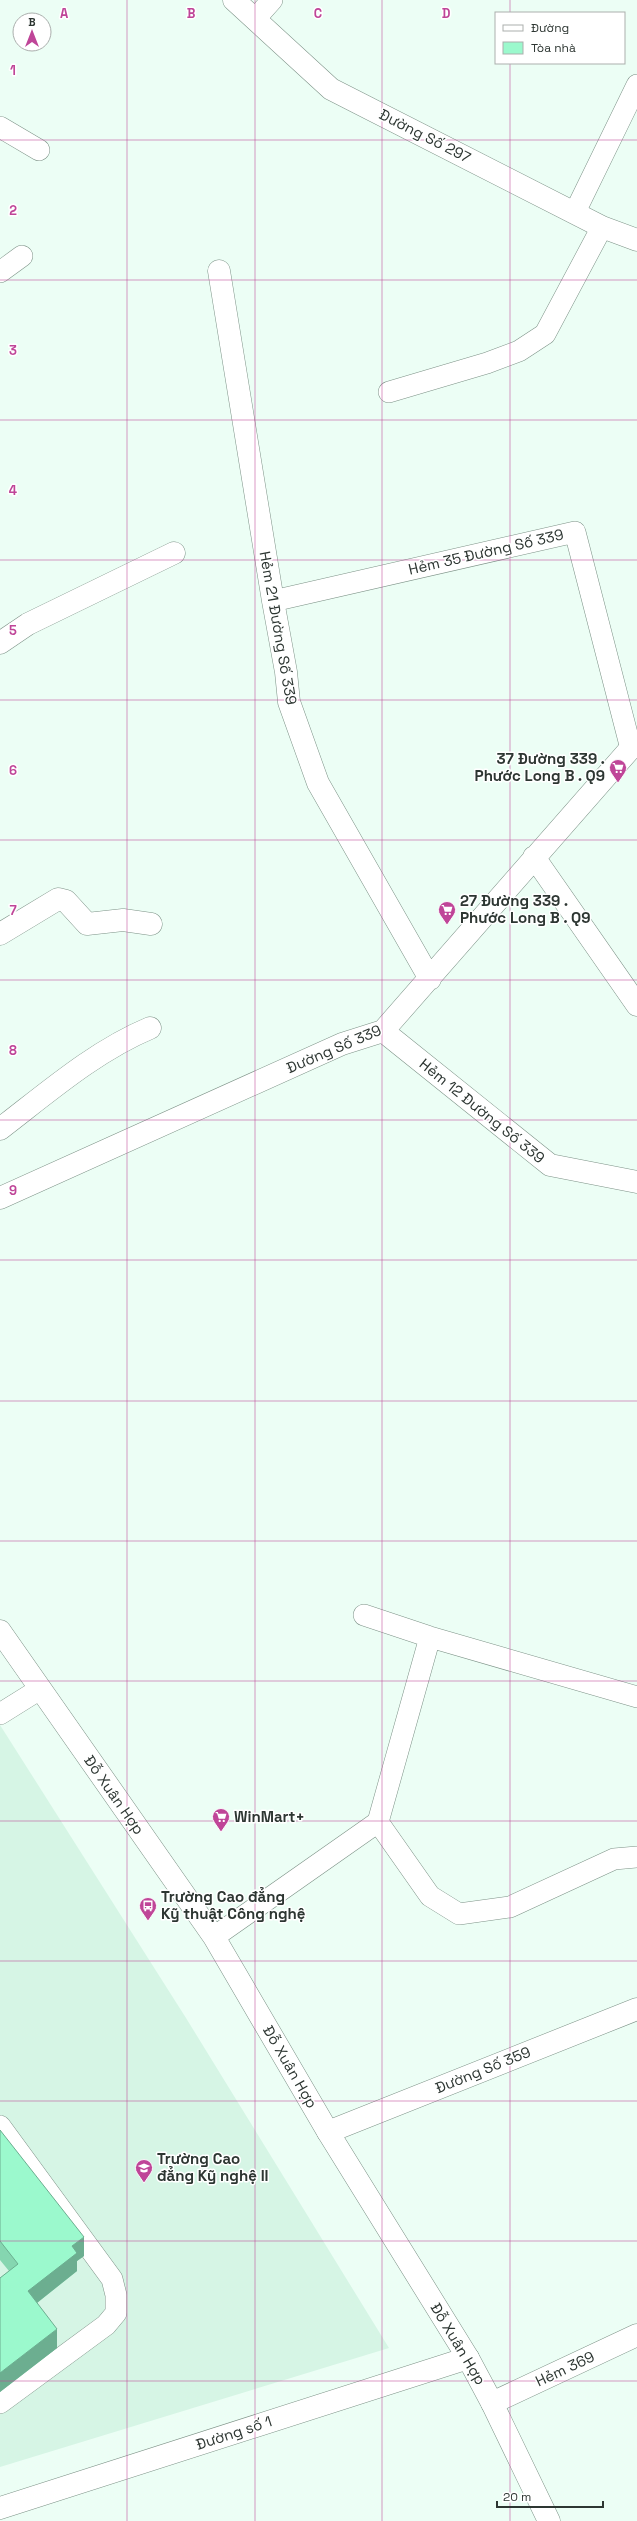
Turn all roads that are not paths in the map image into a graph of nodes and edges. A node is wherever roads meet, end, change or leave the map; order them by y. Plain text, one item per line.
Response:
1 (234, 0) edge
2 (272, 0) edge
3 (255, 19) junction
4 (637, 85) edge
5 (0, 126) edge
6 (39, 150) dead end
7 (575, 212) junction
8 (602, 227) junction
9 (637, 240) edge
10 (22, 256) dead end
11 (219, 271) dead end
12 (0, 272) edge
13 (389, 392) dead end
14 (174, 552) dead end
15 (272, 601) junction
16 (0, 643) edge
17 (634, 745) edge
18 (534, 857) junction
19 (151, 924) dead end
20 (0, 934) edge
21 (430, 979) junction
22 (637, 1005) edge
23 (150, 1028) dead end
24 (383, 1031) junction
25 (0, 1129) edge
26 (637, 1182) edge
27 (0, 1198) edge
28 (364, 1615) dead end
29 (0, 1631) edge
30 (430, 1637) junction
31 (40, 1689) junction
32 (637, 1697) edge
33 (0, 1714) edge
34 (378, 1822) junction
35 (637, 1857) edge
36 (214, 1937) junction
37 (637, 2009) edge
38 (0, 2126) edge
39 (328, 2132) junction
40 (637, 2336) edge
41 (468, 2358) junction
42 (0, 2403) edge
43 (492, 2403) junction
44 (0, 2508) edge
45 (549, 2521) edge

1 - 3 street, Đường Số 297
2 - 3 lane
3 - 7 street, Đường Số 297
4 - 7 lane
5 - 6 lane
7 - 8 street, Đường Số 297
8 - 9 street, Đường Số 297
8 - 13 lane
10 - 12 lane
11 - 15 street, Hẻm 21 Đường Số 339
14 - 16 street
15 - 17 lane, Hẻm 35 Đường Số 339
15 - 21 street, Hẻm 21 Đường Số 339
17 - 18 street, Đường Số 339
18 - 21 street, Đường Số 339
18 - 22 street
19 - 20 street
21 - 24 street, Đường Số 339
23 - 25 street
24 - 26 street, Hẻm 12 Đường Số 339
24 - 27 street, Đường Số 339
28 - 30 lane
29 - 31 street, Đỗ Xuân Hợp
30 - 32 lane
30 - 34 lane
31 - 33 lane
31 - 36 street, Đỗ Xuân Hợp
34 - 35 lane
34 - 36 lane
36 - 39 street, Đỗ Xuân Hợp
37 - 39 street, Đường Số 359
38 - 42 lane
39 - 41 street, Đỗ Xuân Hợp
40 - 43 street, Hẻm 369
41 - 43 street, Đỗ Xuân Hợp
41 - 44 street, Đường số 1
43 - 45 street, Đỗ Xuân Hợp

